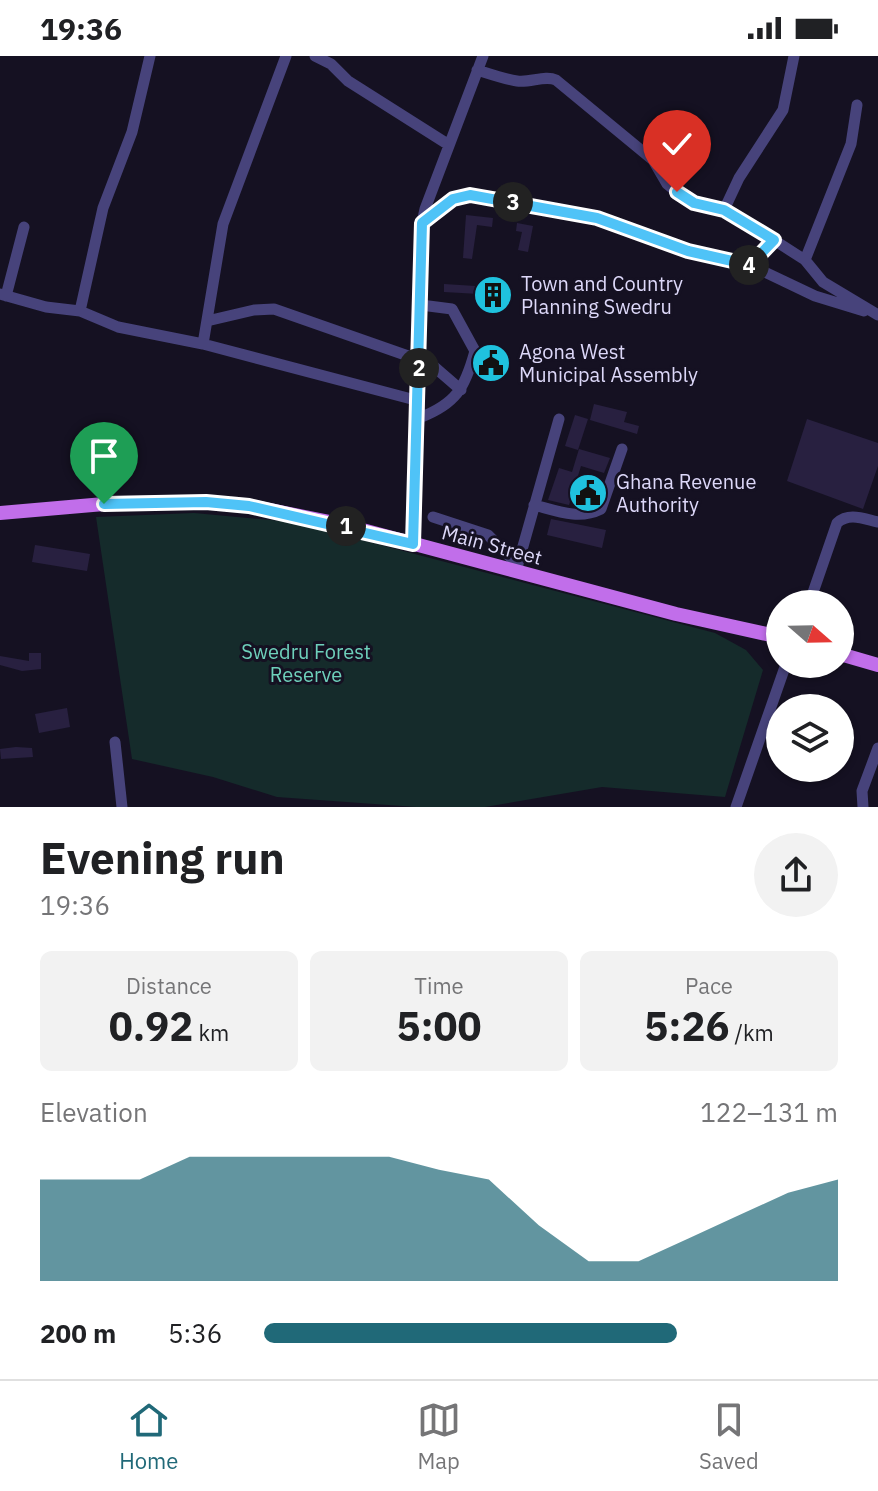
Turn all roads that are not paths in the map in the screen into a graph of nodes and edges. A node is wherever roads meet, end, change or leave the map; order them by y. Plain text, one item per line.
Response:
1 (150, 56) edge
2 (286, 56) edge
3 (315, 56) edge
4 (483, 56) edge
5 (794, 56) edge
6 (477, 70) junction
7 (857, 105) dead end
8 (449, 145) junction
9 (724, 210) junction
10 (422, 223) junction
11 (24, 227) dead end
12 (774, 240) junction
13 (805, 260) junction
14 (750, 265) junction
15 (3, 295) edge
16 (421, 305) junction
17 (80, 311) junction
18 (873, 313) edge
19 (207, 321) junction
20 (203, 344) junction
21 (419, 359) junction
22 (461, 390) junction
23 (419, 401) junction
24 (419, 418) junction
25 (559, 419) dead end
26 (622, 449) dead end
27 (534, 505) junction
28 (1, 511) edge
29 (433, 517) dead end
30 (878, 522) edge
31 (413, 544) junction
32 (517, 568) junction
33 (814, 590) edge
34 (766, 633) edge
35 (854, 658) edge
36 (878, 665) edge
37 (781, 678) edge
38 (115, 742) dead end
39 (878, 748) edge
40 (122, 807) edge
41 (736, 807) edge
42 (863, 807) edge

1 - 17 street
2 - 19 street
3 - 8 street
4 - 6 street
5 - 9 street
6 - 8 street
6 - 9 street
7 - 13 street
8 - 10 street
9 - 12 street
10 - 14 street
10 - 16 street
11 - 15 street
12 - 13 street
12 - 14 street
13 - 18 street
14 - 18 street
15 - 17 street
16 - 21 street
16 - 22 street
17 - 20 street
19 - 20 street
19 - 21 street
20 - 23 street
21 - 22 street
21 - 23 street
22 - 24 street
23 - 24 street
24 - 31 street
25 - 27 street
26 - 27 street
27 - 32 street
28 - 31 main road, Main Street
29 - 32 street
30 - 33 street
31 - 32 main road, Main Street
32 - 34 main road, Main Street
35 - 36 main road
37 - 41 street
38 - 40 street
39 - 42 street

